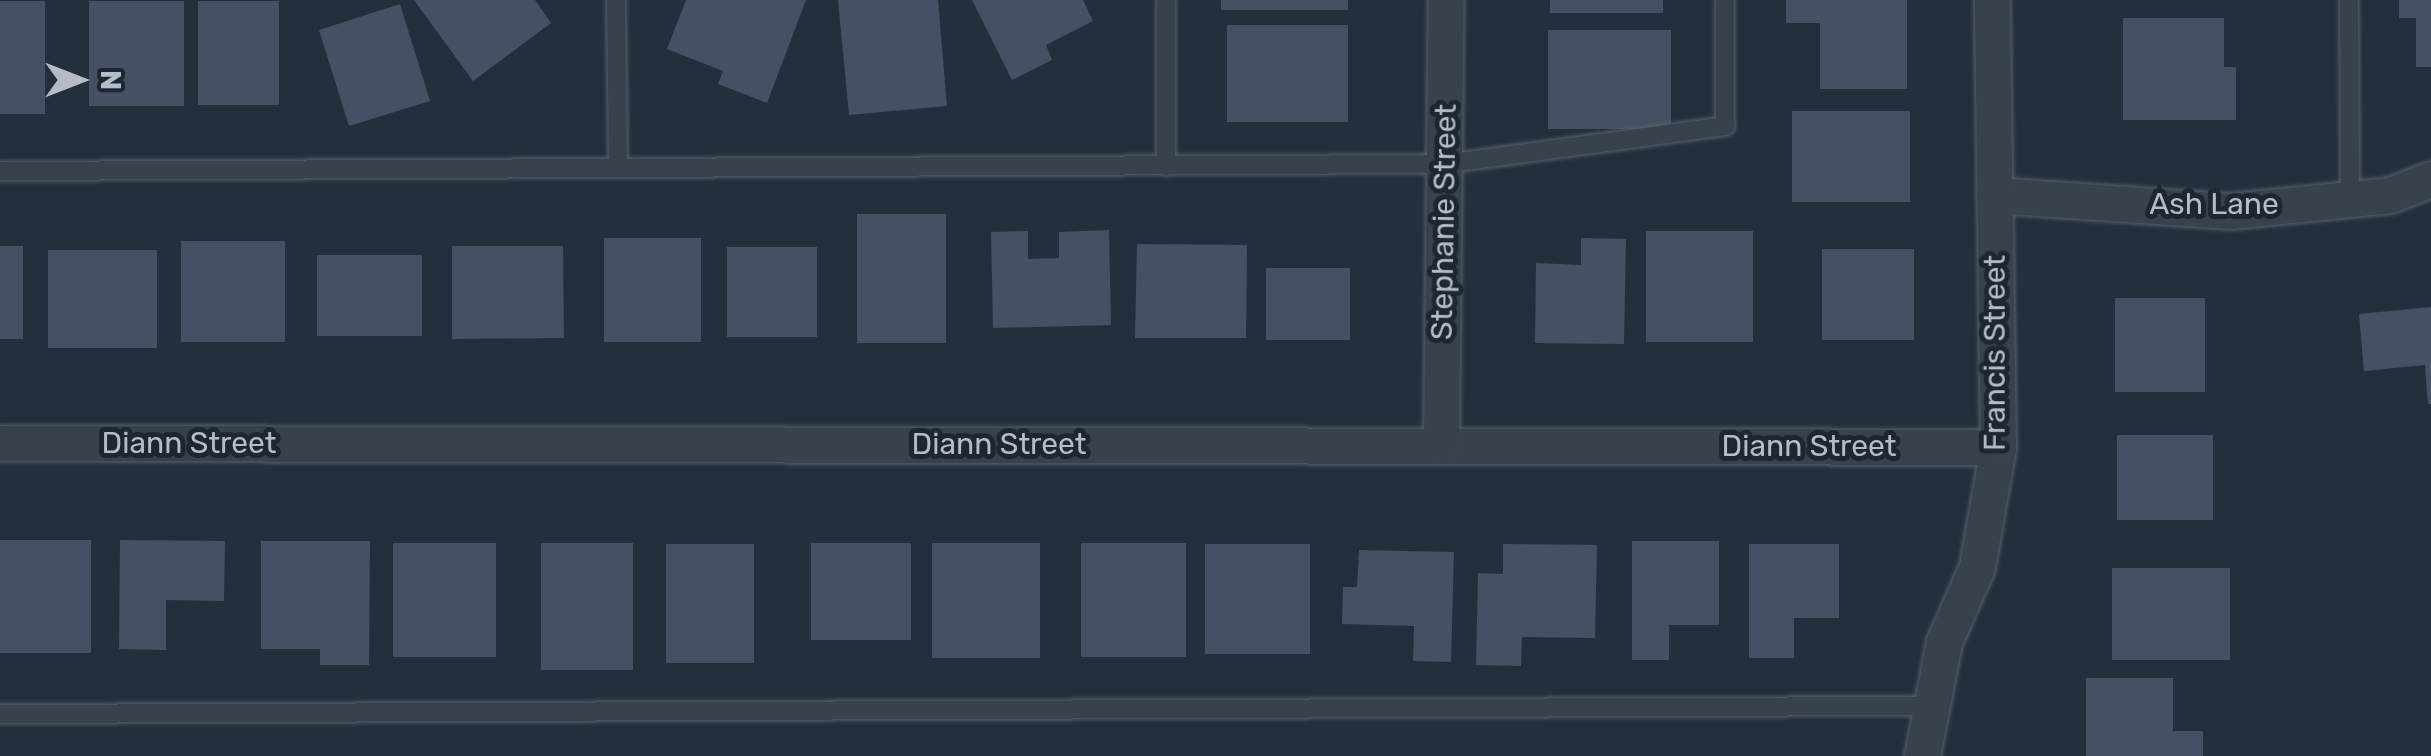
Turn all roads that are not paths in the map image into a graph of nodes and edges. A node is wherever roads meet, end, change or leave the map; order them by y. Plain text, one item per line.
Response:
1 (616, 0) edge
2 (1166, 0) edge
3 (1446, 0) edge
4 (1725, 0) edge
5 (1992, 0) edge
6 (2349, 0) edge
7 (1445, 164) junction
8 (1166, 166) junction
9 (618, 168) junction
10 (0, 171) edge
11 (2431, 179) edge
12 (1994, 195) junction
13 (2350, 198) junction
14 (0, 443) edge
15 (1441, 443) junction
16 (1998, 448) junction
17 (1929, 706) junction
18 (0, 714) edge
19 (1922, 756) edge

1 - 9 lane
2 - 8 lane
3 - 7 street, Stephanie Street
4 - 7 lane
5 - 12 street, Francis Street
6 - 13 lane
7 - 8 lane
7 - 15 street, Stephanie Street
8 - 9 lane
9 - 10 lane
11 - 13 street, Ash Lane
12 - 13 street, Ash Lane
12 - 16 street, Francis Street
14 - 15 street, Diann Street
15 - 16 street, Diann Street
16 - 17 street, Francis Street
17 - 18 lane
17 - 19 street, Francis Street

